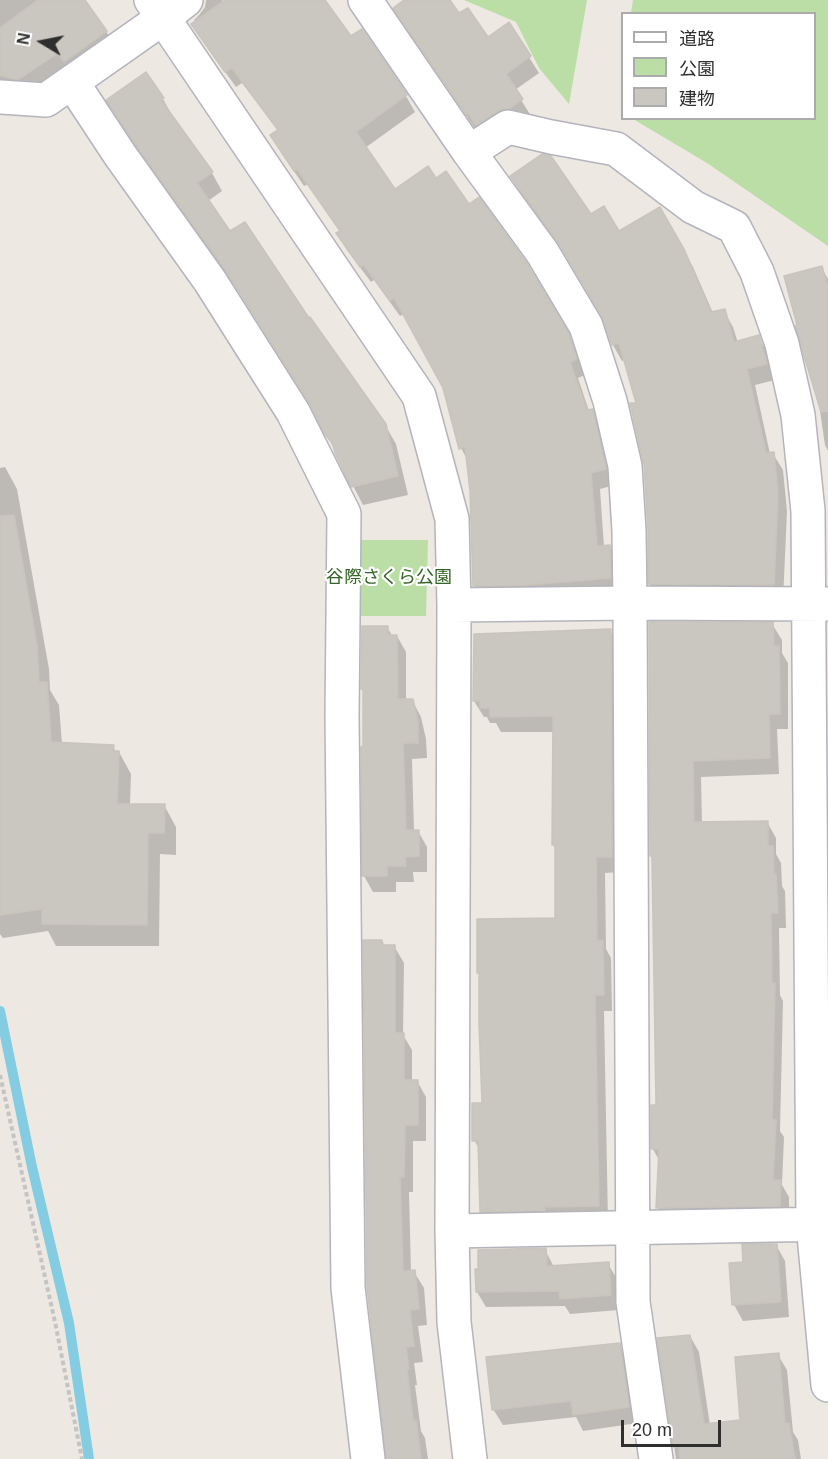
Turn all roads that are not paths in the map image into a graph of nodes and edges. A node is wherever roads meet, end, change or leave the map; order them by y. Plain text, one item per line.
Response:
1 (366, 0) edge
2 (167, 6) edge
3 (72, 82) junction
4 (0, 97) edge
5 (469, 152) junction
6 (630, 603) junction
7 (818, 604) edge
8 (454, 605) junction
9 (820, 1224) edge
10 (633, 1228) junction
11 (452, 1232) junction
12 (828, 1386) edge
13 (368, 1459) edge
14 (470, 1459) edge
15 (656, 1459) edge

1 - 5 street
2 - 3 street
2 - 8 street
3 - 4 street
3 - 13 street
5 - 6 street
5 - 7 street
6 - 7 street
6 - 8 street
6 - 10 street
7 - 9 street
8 - 11 street
9 - 10 street
9 - 12 street
10 - 11 street
10 - 15 street
11 - 14 street

